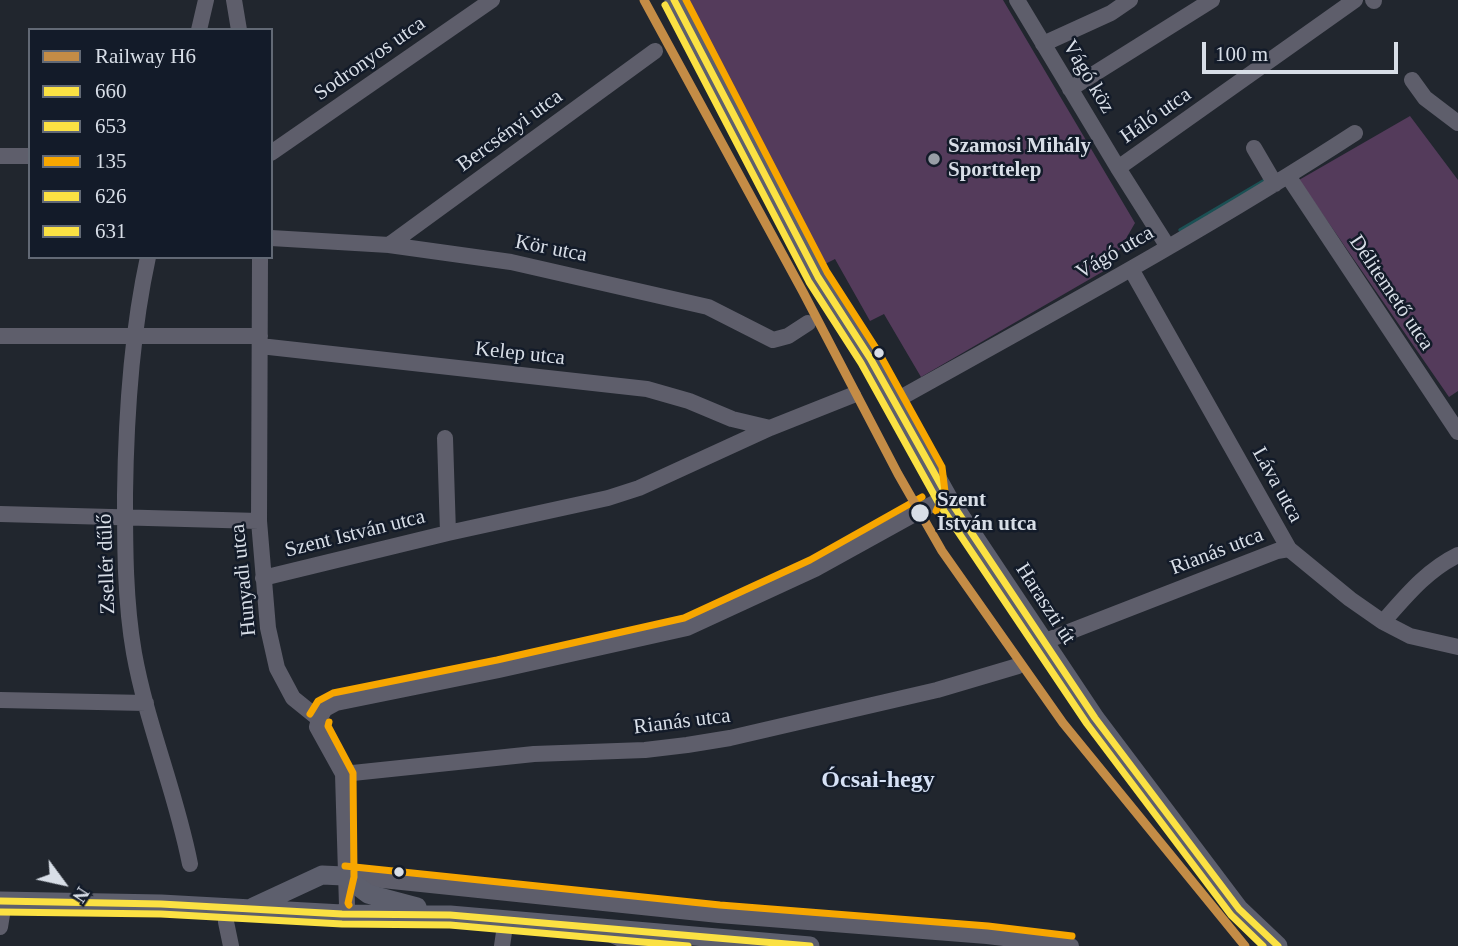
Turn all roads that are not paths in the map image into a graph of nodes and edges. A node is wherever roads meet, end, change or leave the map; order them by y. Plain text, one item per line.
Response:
1 (206, 0) edge
2 (251, 0) edge
3 (492, 0) edge
4 (674, 0) edge
5 (1017, 0) edge
6 (1130, 0) edge
7 (1212, 0) edge
8 (1355, 0) edge
9 (234, 5) edge
10 (199, 28) edge
11 (239, 28) edge
12 (1043, 44) junction
13 (655, 51) dead end
14 (1412, 80) dead end
15 (1070, 89) junction
16 (1458, 123) edge
17 (1355, 133) dead end
18 (1254, 148) dead end
19 (273, 152) edge
20 (0, 156) edge
21 (28, 156) edge
22 (1118, 168) junction
23 (1282, 180) junction
24 (273, 238) edge
25 (389, 245) junction
26 (1168, 247) junction
27 (148, 259) edge
28 (260, 259) edge
29 (1131, 269) junction
30 (808, 323) dead end
31 (134, 335) junction
32 (0, 336) edge
33 (260, 341) junction
34 (853, 395) dead end
35 (893, 402) junction
36 (771, 428) junction
37 (1458, 432) edge
38 (445, 438) dead end
39 (933, 472) junction
40 (947, 496) junction
41 (927, 506) junction
42 (0, 514) edge
43 (125, 516) junction
44 (259, 521) junction
45 (448, 533) junction
46 (1289, 550) junction
47 (1458, 555) edge
48 (263, 579) junction
49 (1383, 622) junction
50 (1043, 642) junction
51 (1458, 647) edge
52 (1018, 666) dead end
53 (0, 700) edge
54 (146, 703) junction
55 (318, 719) junction
56 (343, 774) junction
57 (190, 864) dead end
58 (344, 876) junction
59 (2, 902) edge
60 (227, 906) junction
61 (252, 908) junction
62 (342, 914) junction
63 (450, 915) junction
64 (506, 919) junction
65 (591, 926) junction
66 (0, 927) edge
67 (620, 943) edge
68 (231, 946) edge
69 (502, 946) edge
70 (646, 946) edge
71 (810, 946) edge
72 (1071, 946) edge
73 (1279, 946) edge

1 - 10 street
2 - 9 street
3 - 19 street, Sodronyos utca
4 - 35 main road, Haraszti út
5 - 12 street, Vágó köz
6 - 12 street
7 - 15 street
8 - 22 street, Háló utca
9 - 11 street
12 - 15 street, Vágó köz
13 - 25 street, Bercsényi utca
14 - 16 street
15 - 22 street, Vágó köz
17 - 23 street, Vágó utca
18 - 23 street, Délitemető utca
20 - 21 street
22 - 26 street, Vágó köz
23 - 26 street, Vágó utca
23 - 37 street, Délitemető utca
24 - 25 street, Kör utca
25 - 30 street, Kör utca
26 - 29 street, Vágó utca
27 - 31 street, Zsellér dűlő
28 - 33 street, Hunyadi utca
29 - 35 street, Vágó utca
29 - 46 street, Láva utca
31 - 32 street, Kelep utca
31 - 33 street, Kelep utca
31 - 43 street, Zsellér dűlő
33 - 36 street, Kelep utca
33 - 44 street, Hunyadi utca
34 - 36 street, Szent István utca
35 - 39 main road, Haraszti út
36 - 45 street, Szent István utca
38 - 45 street
39 - 40 main road, Haraszti út
39 - 41 street
40 - 41 street
40 - 50 main road, Haraszti út
41 - 55 street
42 - 43 street
43 - 44 street
43 - 54 street, Zsellér dűlő
44 - 48 street, Hunyadi utca
45 - 48 street, Szent István utca
46 - 49 street, Láva utca
46 - 50 street, Rianás utca
47 - 49 street
48 - 55 street, Hunyadi utca
49 - 51 street, Láva utca
50 - 73 main road, Haraszti út
52 - 56 street, Rianás utca
53 - 54 street
54 - 57 street, Zsellér dűlő
55 - 56 street, Hunyadi utca
56 - 58 street, Hunyadi utca
58 - 61 main road
58 - 62 street, Hunyadi utca
58 - 63 main road
58 - 72 street
59 - 60 main road
59 - 66 street
60 - 61 main road
60 - 68 street
61 - 62 main road
62 - 63 main road
63 - 64 main road
64 - 65 main road
64 - 69 street
65 - 67 street
65 - 71 main road
67 - 70 street

